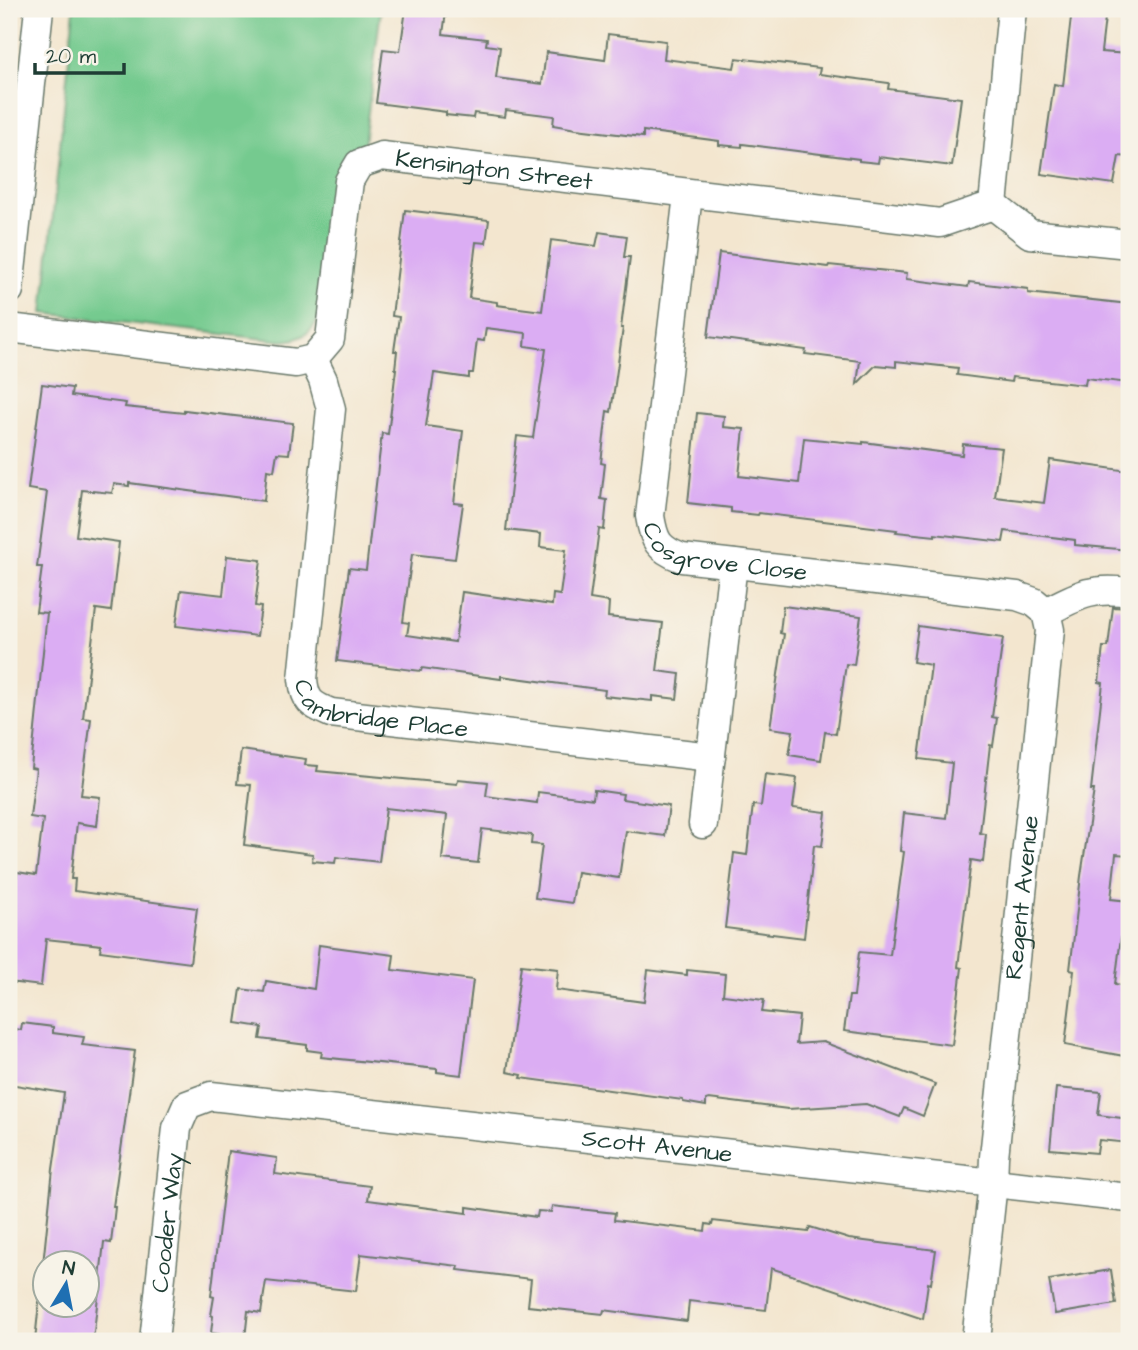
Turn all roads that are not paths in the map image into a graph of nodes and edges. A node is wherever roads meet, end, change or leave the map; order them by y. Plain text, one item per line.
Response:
1 (39, 9) edge
2 (1012, 9) edge
3 (14, 173) edge
4 (688, 195) junction
5 (993, 205) junction
6 (1129, 244) edge
7 (9, 290) edge
8 (9, 328) edge
9 (313, 359) junction
10 (733, 565) junction
11 (1129, 592) edge
12 (1046, 611) junction
13 (711, 757) junction
14 (704, 824) dead end
15 (187, 1104) joint
16 (993, 1184) junction
17 (1129, 1198) edge
18 (154, 1341) edge
19 (976, 1341) edge

1 - 3 street
2 - 5 street
3 - 7 street
4 - 5 street, Kensington Street
4 - 9 street, Kensington Street
4 - 10 street, Cosgrove Close
5 - 6 street
8 - 9 street
9 - 13 street, Cambridge Place
10 - 12 street, Cosgrove Close
10 - 13 street
11 - 12 street
12 - 16 street, Regent Avenue
13 - 14 street
15 - 16 street, Scott Avenue
15 - 18 street, Cooder Way
16 - 17 street, Scott Avenue
16 - 19 street, Regent Avenue

